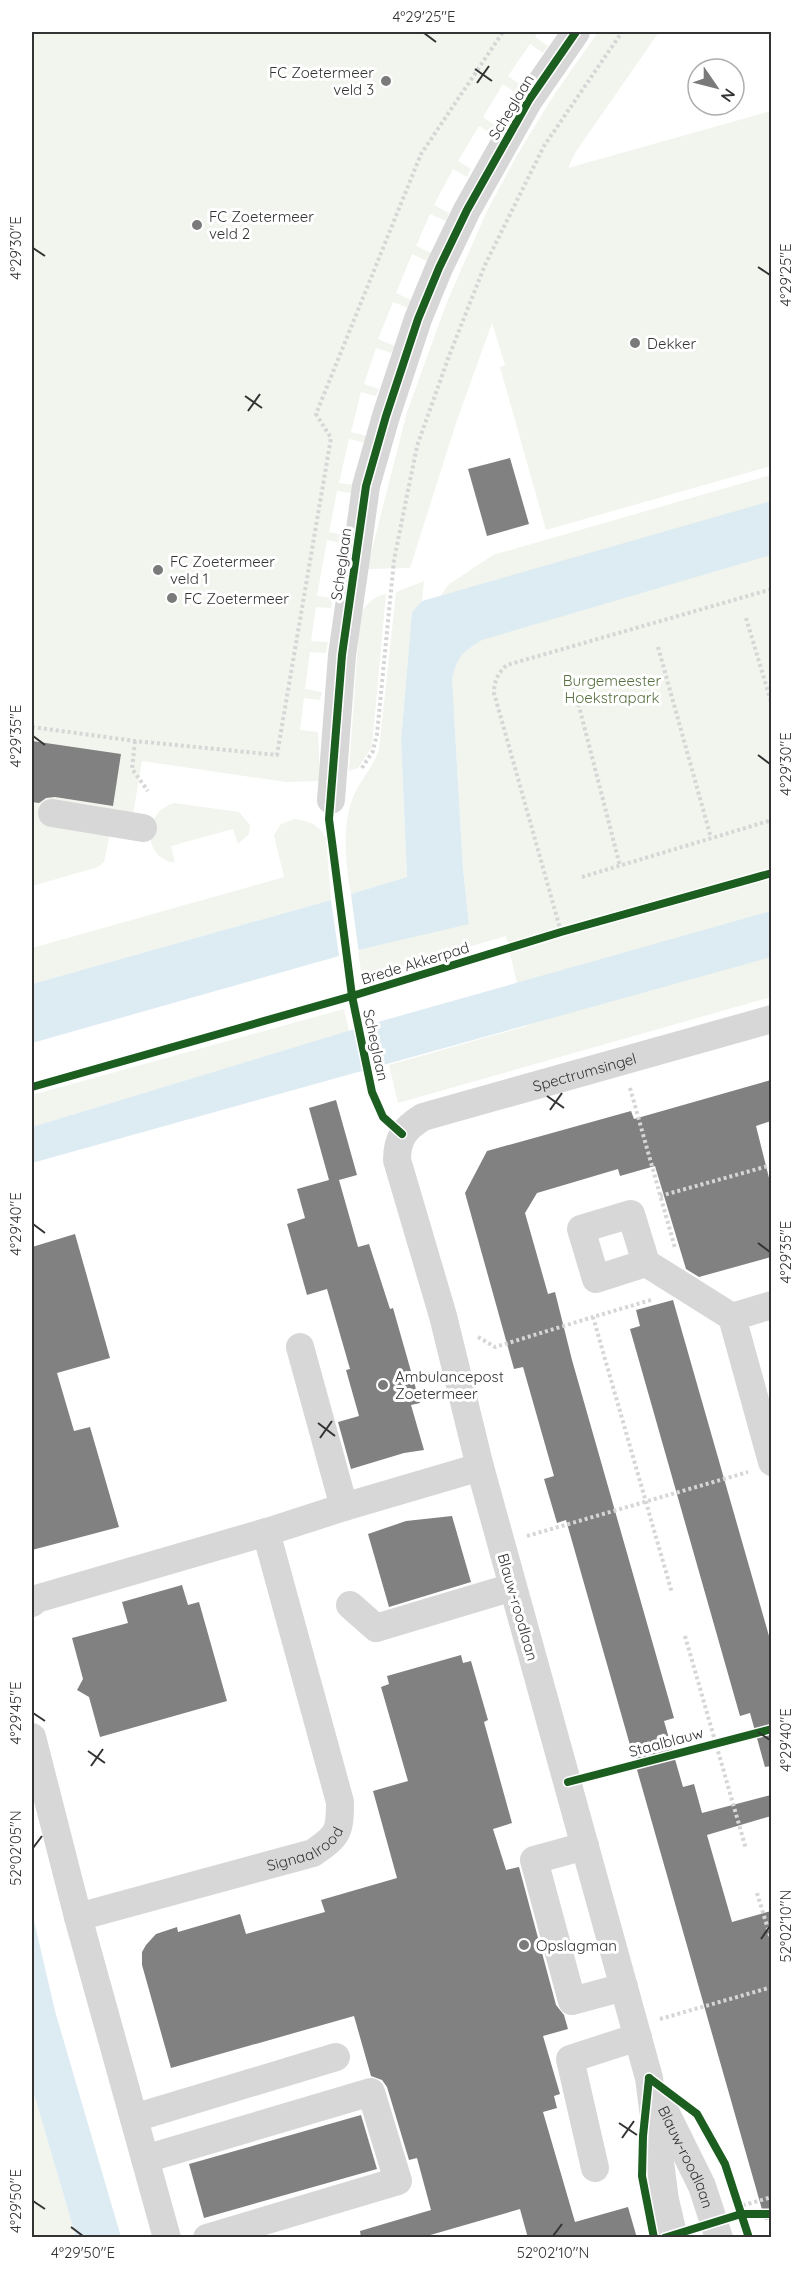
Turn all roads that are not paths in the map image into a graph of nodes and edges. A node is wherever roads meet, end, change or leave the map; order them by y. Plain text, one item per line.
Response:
1 (576, 32) edge
2 (331, 800) road end
3 (52, 813) dead end
4 (143, 828) dead end
5 (771, 1019) edge
6 (402, 1134) joint
7 (646, 1263) dead end
8 (771, 1305) edge
9 (732, 1317) junction
10 (300, 1347) dead end
11 (766, 1423) edge
12 (480, 1467) junction
13 (760, 1467) edge
14 (344, 1507) junction
15 (266, 1532) junction
16 (513, 1587) junction
17 (32, 1603) edge
18 (350, 1605) dead end
19 (32, 1737) edge
20 (585, 1846) junction
21 (78, 1917) junction
22 (624, 1987) junction
23 (636, 2032) junction
24 (336, 2057) dead end
25 (649, 2078) junction
26 (134, 2118) junction
27 (145, 2159) junction
28 (596, 2168) dead end
29 (716, 2230) edge
30 (167, 2238) edge
31 (207, 2238) edge
32 (674, 2238) edge

1 - 2 street, Scheglaan
3 - 4 street
5 - 6 street, Spectrumsingel
6 - 12 street, Blauw-roodlaan
7 - 9 street
8 - 9 street
9 - 11 street
10 - 14 street
11 - 13 street
12 - 14 street
12 - 16 street, Blauw-roodlaan
14 - 15 street
15 - 17 street
15 - 21 street, Signaalrood
16 - 18 street
16 - 20 street, Blauw-roodlaan
19 - 21 street
20 - 22 street, Blauw-roodlaan
20 - 22 street
21 - 26 street
22 - 23 street, Blauw-roodlaan
23 - 25 street, Blauw-roodlaan
23 - 28 street
24 - 26 street
25 - 29 street, Blauw-roodlaan
25 - 32 street, Blauw-roodlaan
26 - 27 street
27 - 30 street
27 - 31 street

